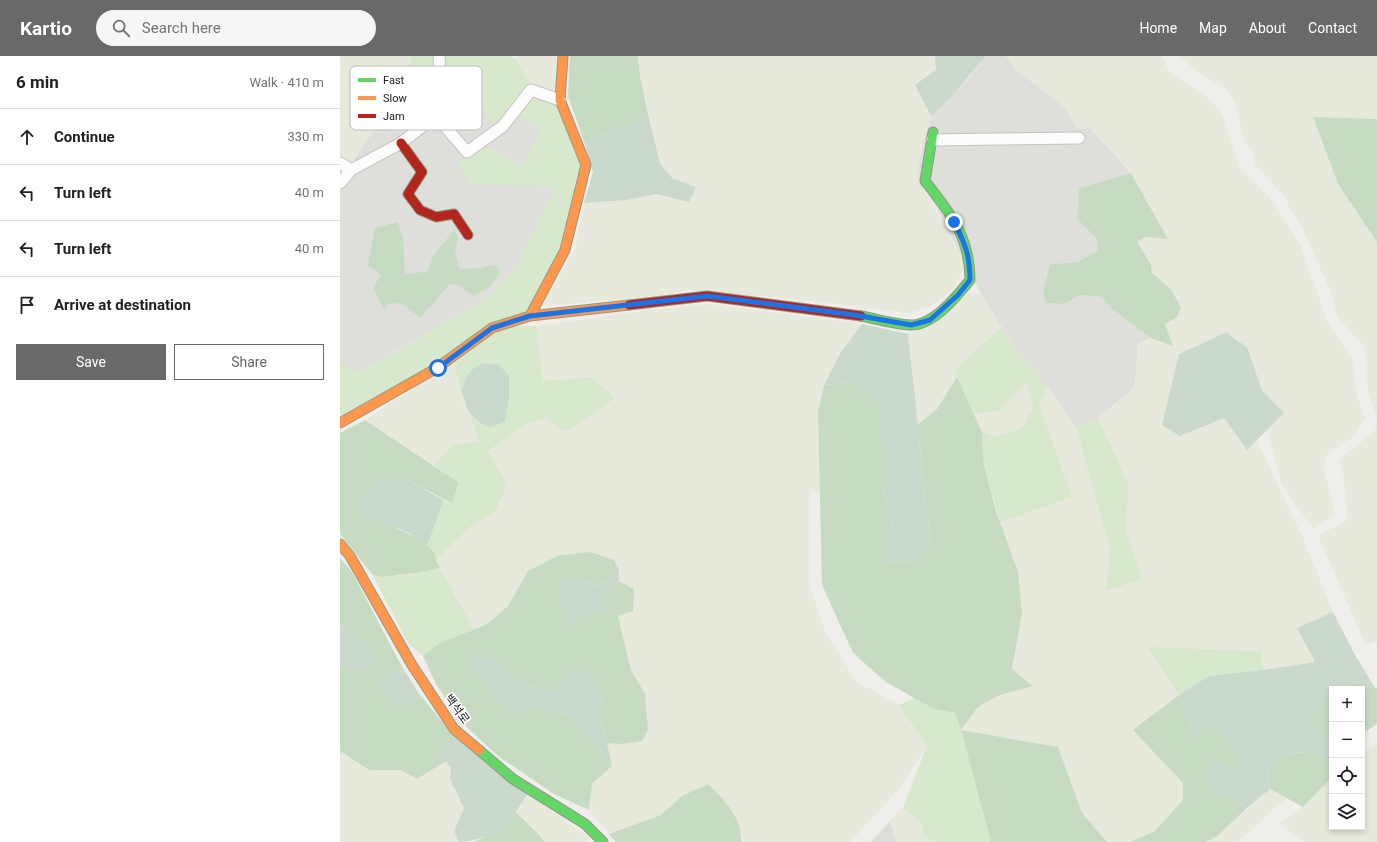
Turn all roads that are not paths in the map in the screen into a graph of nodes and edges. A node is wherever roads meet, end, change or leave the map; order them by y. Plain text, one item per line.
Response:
1 (439, 56) edge
2 (563, 56) edge
3 (440, 66) edge
4 (560, 100) junction
5 (418, 130) edge
6 (448, 130) edge
7 (933, 136) joint
8 (1079, 138) dead end
9 (401, 143) junction
10 (340, 163) edge
11 (351, 170) junction
12 (340, 184) edge
13 (468, 235) dead end
14 (530, 316) junction
15 (340, 423) edge
16 (340, 544) edge
17 (603, 842) edge

1 - 3 street
2 - 4 street
4 - 6 street
4 - 14 street
5 - 9 street
7 - 8 street
7 - 14 street
9 - 11 street
9 - 13 street
10 - 11 street
11 - 12 street
14 - 15 street
16 - 17 street, 백석로

